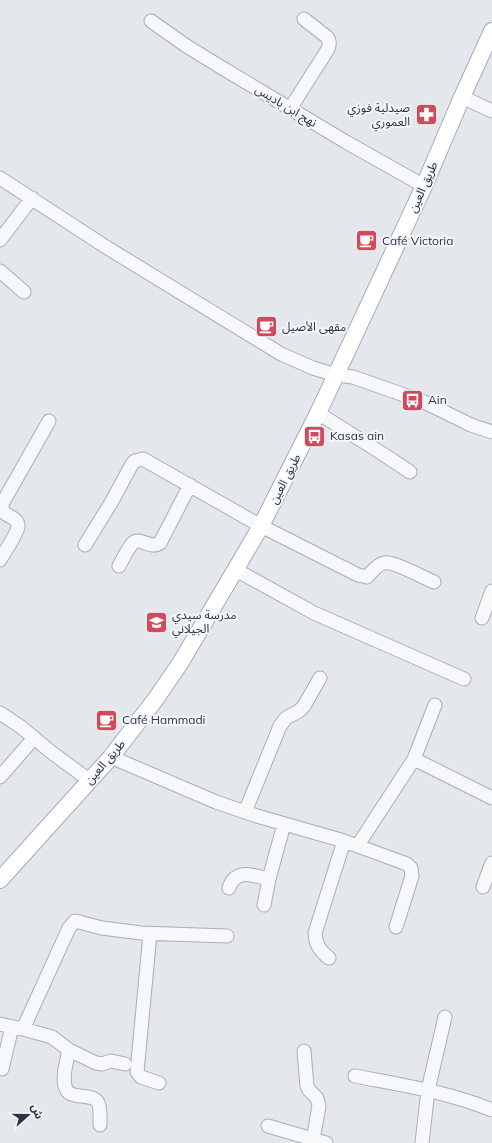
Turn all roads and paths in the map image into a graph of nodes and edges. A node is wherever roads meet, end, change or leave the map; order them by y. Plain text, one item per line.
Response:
1 (304, 19) dead end
2 (151, 21) dead end
3 (492, 31) edge
4 (462, 97) junction
5 (290, 109) junction
6 (492, 111) edge
7 (0, 178) edge
8 (424, 186) junction
9 (32, 198) junction
10 (0, 240) edge
11 (0, 271) edge
12 (24, 292) dead end
13 (336, 375) junction
14 (318, 414) junction
15 (49, 422) dead end
16 (492, 432) edge
17 (410, 472) dead end
18 (190, 485) junction
19 (261, 526) junction
20 (85, 545) dead end
21 (0, 560) edge
22 (119, 566) dead end
23 (236, 570) junction
24 (434, 582) dead end
25 (492, 591) edge
26 (482, 618) dead end
27 (320, 678) dead end
28 (464, 679) dead end
29 (435, 705) dead end
30 (0, 713) edge
31 (34, 738) junction
32 (111, 757) junction
33 (414, 759) junction
34 (0, 777) edge
35 (89, 780) junction
36 (492, 798) edge
37 (245, 812) junction
38 (284, 824) junction
39 (344, 840) junction
40 (358, 845) junction
41 (492, 863) edge
42 (269, 879) junction
43 (0, 880) edge
44 (483, 887) dead end
45 (229, 888) dead end
46 (264, 905) dead end
47 (396, 927) dead end
48 (150, 934) junction
49 (227, 936) dead end
50 (329, 958) dead end
51 (445, 1017) dead end
52 (12, 1027) edge
53 (69, 1050) junction
54 (304, 1051) dead end
55 (125, 1064) dead end
56 (2, 1069) dead end
57 (355, 1076) dead end
58 (159, 1083) dead end
59 (428, 1090) junction
60 (492, 1110) edge
61 (100, 1125) dead end
62 (268, 1126) dead end
63 (313, 1140) junction
64 (326, 1143) edge
65 (422, 1143) edge

1 - 5 street
2 - 5 street, نهج ابن باديس
3 - 4 main road, طريق العين
4 - 6 street
4 - 8 main road, طريق العين
5 - 8 street, نهج ابن باديس
7 - 9 street
8 - 13 main road, طريق العين
9 - 10 street
9 - 13 street
11 - 12 street
13 - 14 main road, طريق العين
13 - 16 street
14 - 17 street
14 - 19 main road, طريق العين
15 - 21 street
18 - 19 street
18 - 20 street
18 - 22 street
19 - 23 main road, طريق العين
19 - 24 street
23 - 28 street
23 - 32 main road, طريق العين
25 - 26 street
27 - 37 street
29 - 33 street
30 - 31 street
31 - 34 street
31 - 35 street
32 - 35 main road, طريق العين
32 - 37 street
33 - 36 street
33 - 40 street
35 - 43 main road, طريق العين
37 - 38 street
38 - 39 street
38 - 42 street
39 - 40 street
39 - 50 street
40 - 47 street
41 - 44 street
42 - 45 street
42 - 46 street
48 - 49 street
48 - 52 street
48 - 58 street
51 - 59 street
52 - 53 street
52 - 56 street
53 - 55 street
53 - 61 street
54 - 63 street
57 - 59 street
59 - 60 street
59 - 65 street
62 - 63 street
63 - 64 street

